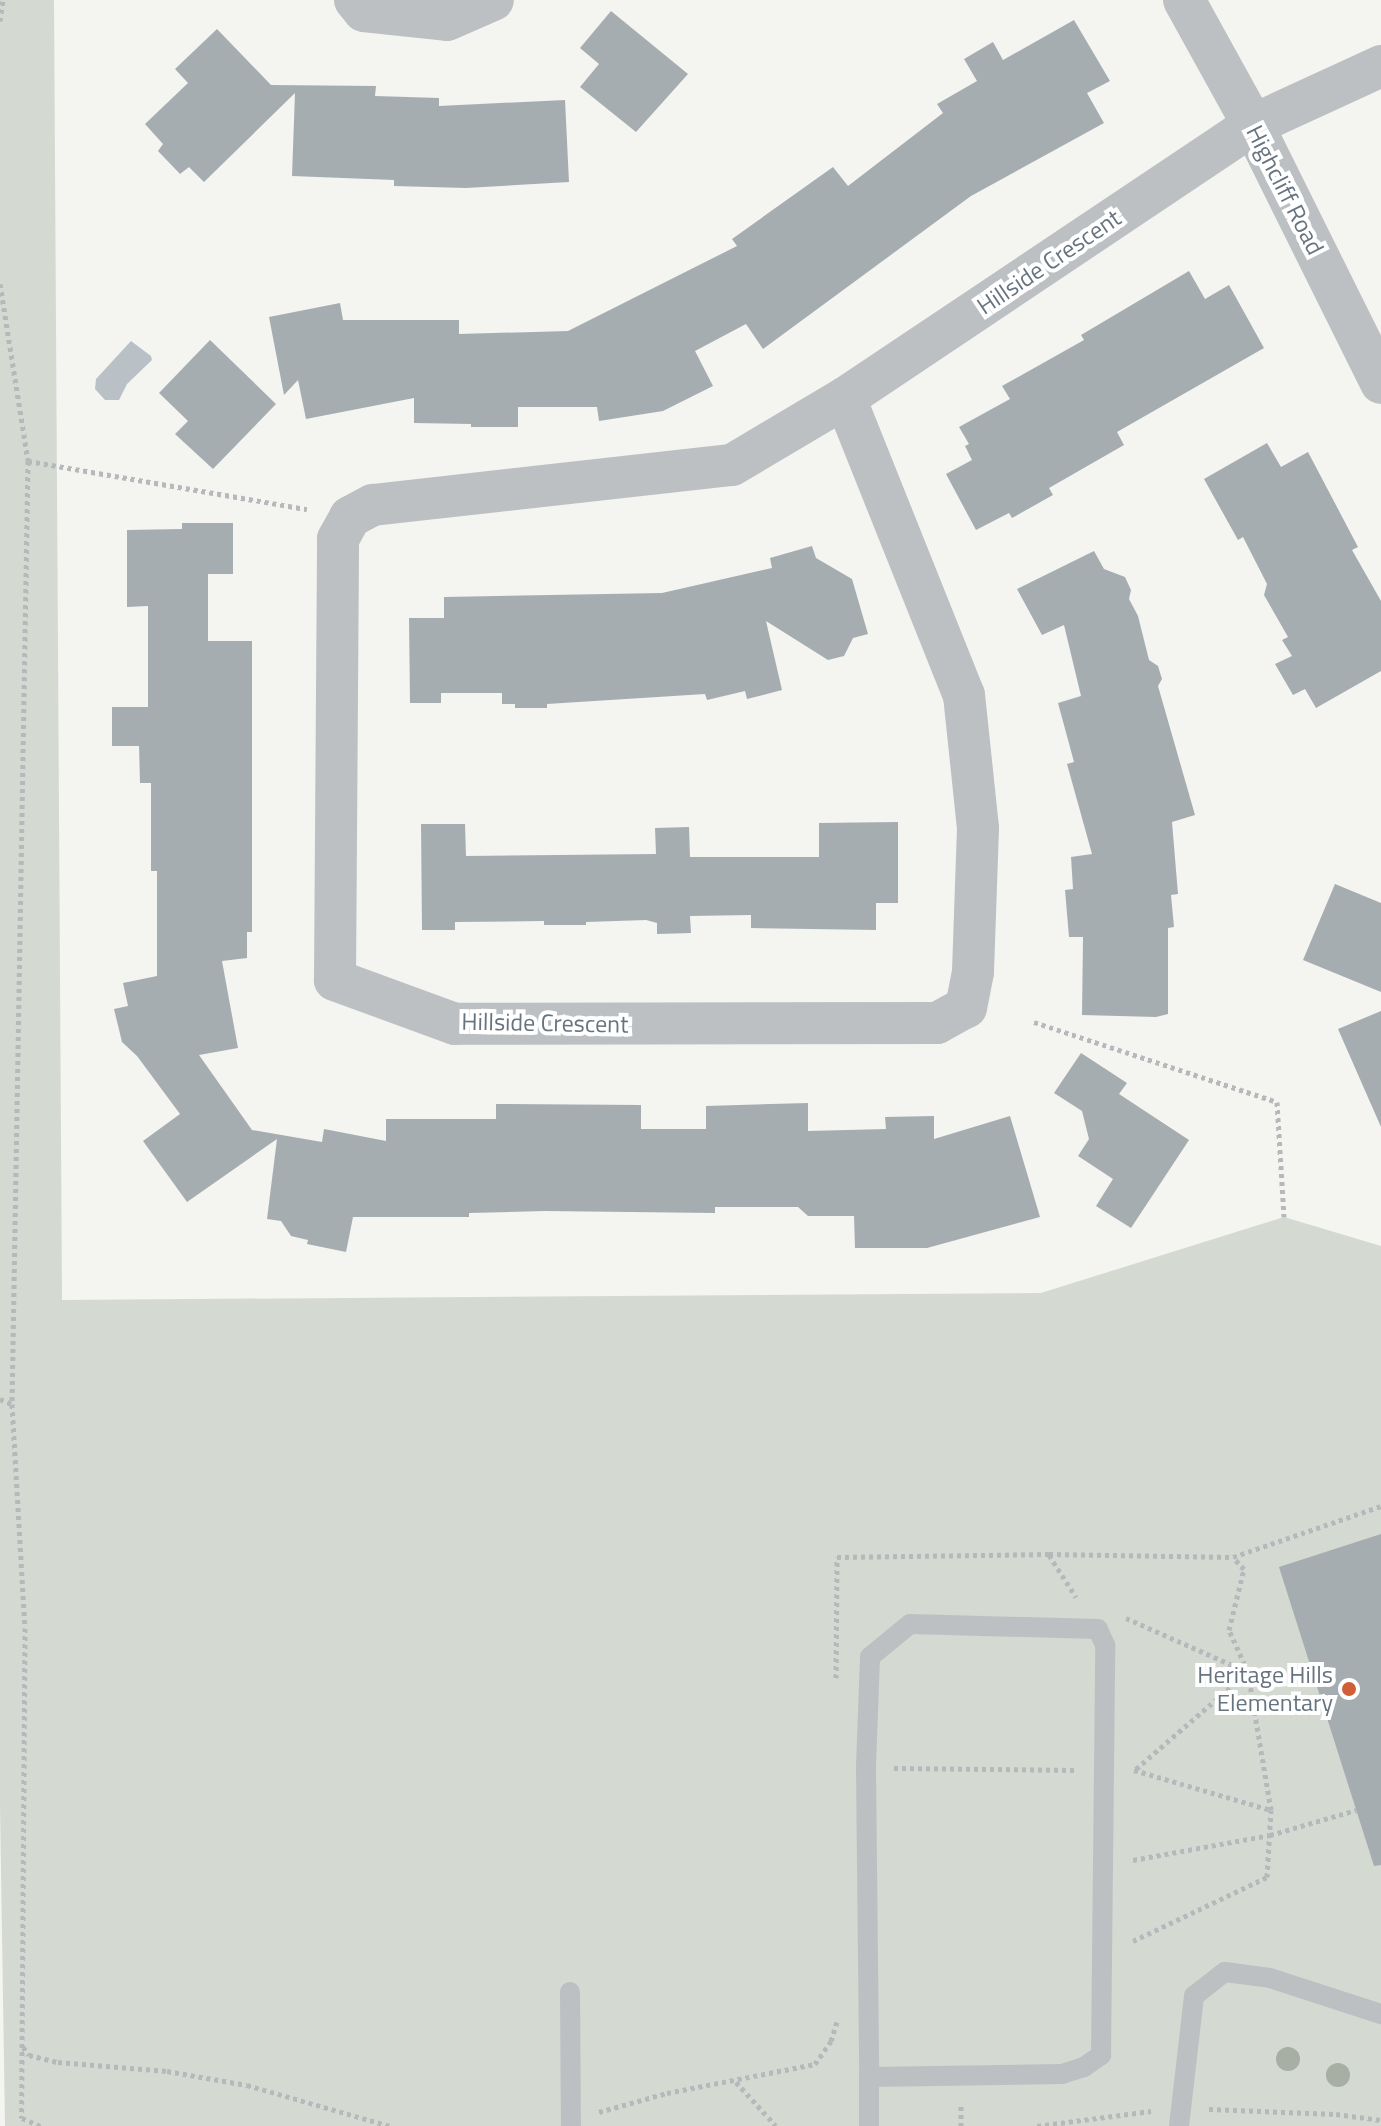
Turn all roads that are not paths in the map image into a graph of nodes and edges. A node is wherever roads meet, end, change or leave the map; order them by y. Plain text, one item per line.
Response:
1 (355, 0) edge
2 (493, 0) edge
3 (1184, 0) edge
4 (1381, 66) edge
5 (1253, 125) junction
6 (1381, 383) edge
7 (845, 398) junction
8 (570, 1992) dead end
9 (1381, 2014) edge
10 (869, 2077) junction
11 (571, 2122) edge
12 (869, 2126) edge
13 (1179, 2126) edge

1 - 2 street
3 - 5 street, Highcliff Road
4 - 5 street, Hillside Crescent
5 - 6 street, Highcliff Road
5 - 7 street, Hillside Crescent
7 - 7 street, Hillside Crescent
8 - 11 lane
9 - 13 lane
10 - 10 lane
10 - 12 lane

